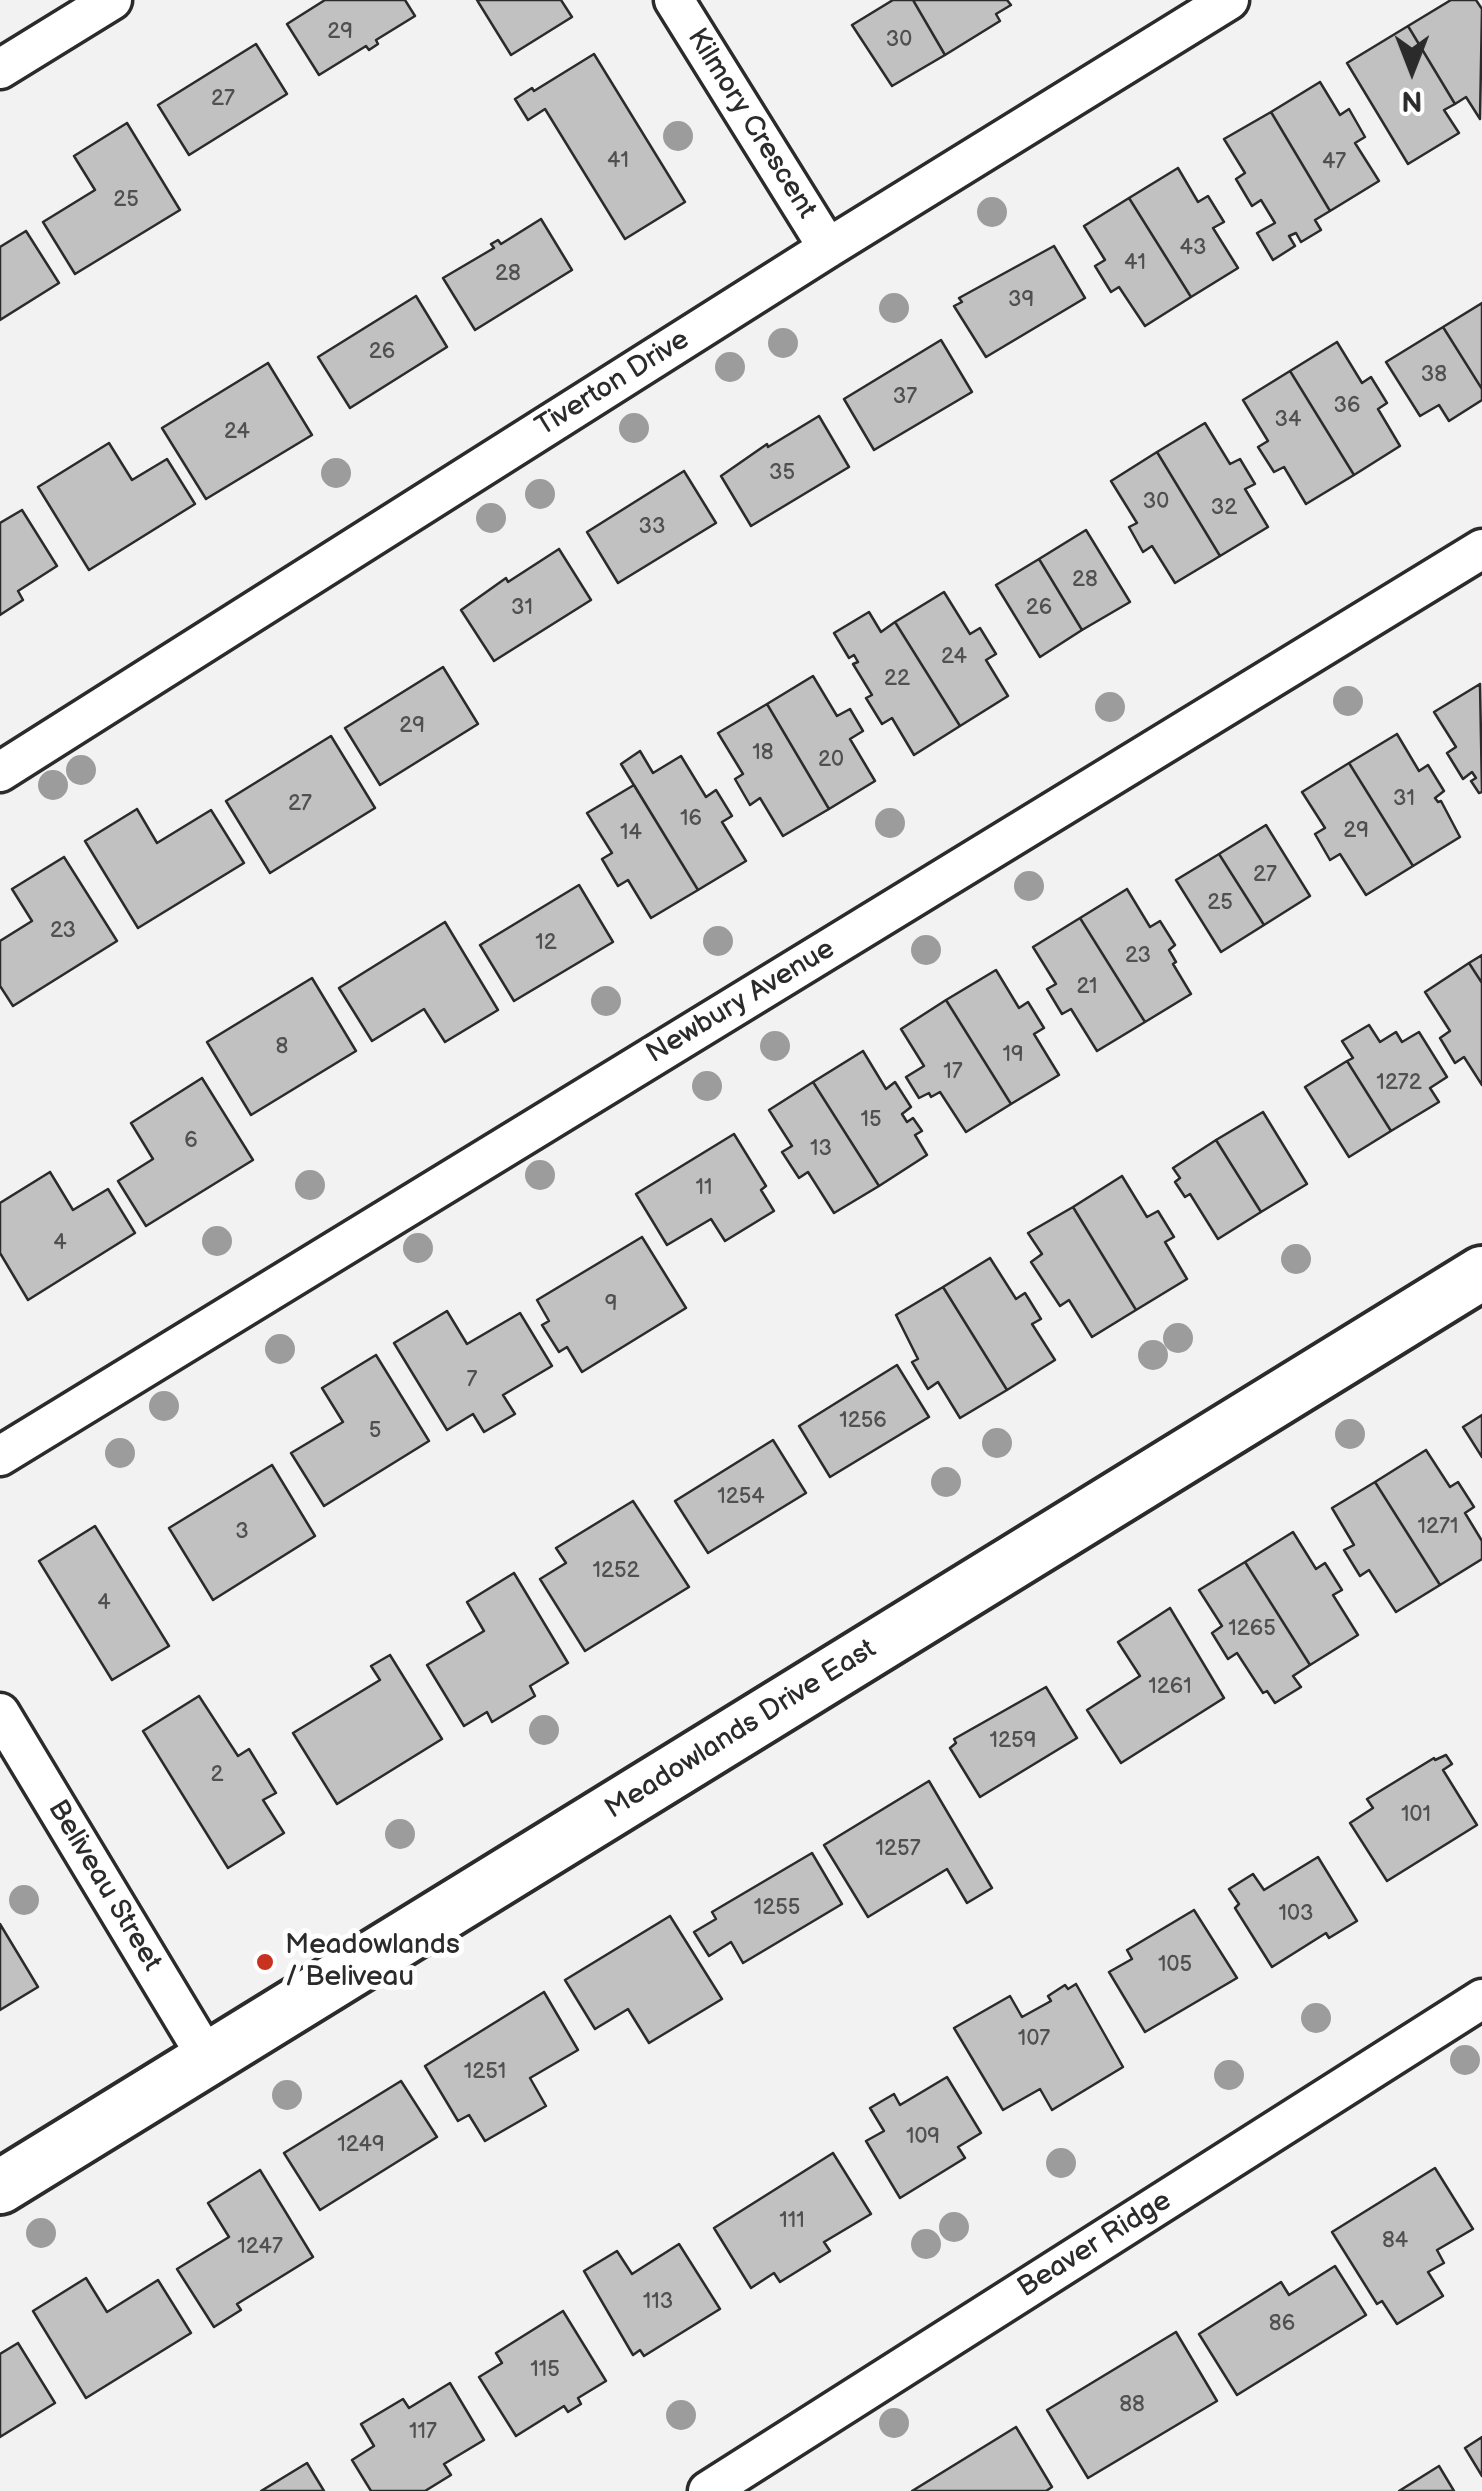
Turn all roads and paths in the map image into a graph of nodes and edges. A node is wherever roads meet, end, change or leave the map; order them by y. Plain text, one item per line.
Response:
1 (112, 0) edge
2 (674, 0) edge
3 (1230, 0) edge
4 (0, 69) edge
5 (828, 248) junction
6 (1482, 548) edge
7 (0, 772) edge
8 (1482, 1273) edge
9 (0, 1456) edge
10 (0, 1713) edge
11 (1482, 1999) edge
12 (208, 2059) junction
13 (0, 2187) edge
14 (708, 2491) edge

1 - 4 street
2 - 5 street, Kilmory Crescent
3 - 5 street, Tiverton Drive
5 - 7 street, Tiverton Drive
6 - 9 street, Newbury Avenue
8 - 12 main road, Meadowlands Drive East
10 - 12 street, Beliveau Street
11 - 14 street, Beaver Ridge
12 - 13 main road, Meadowlands Drive East

